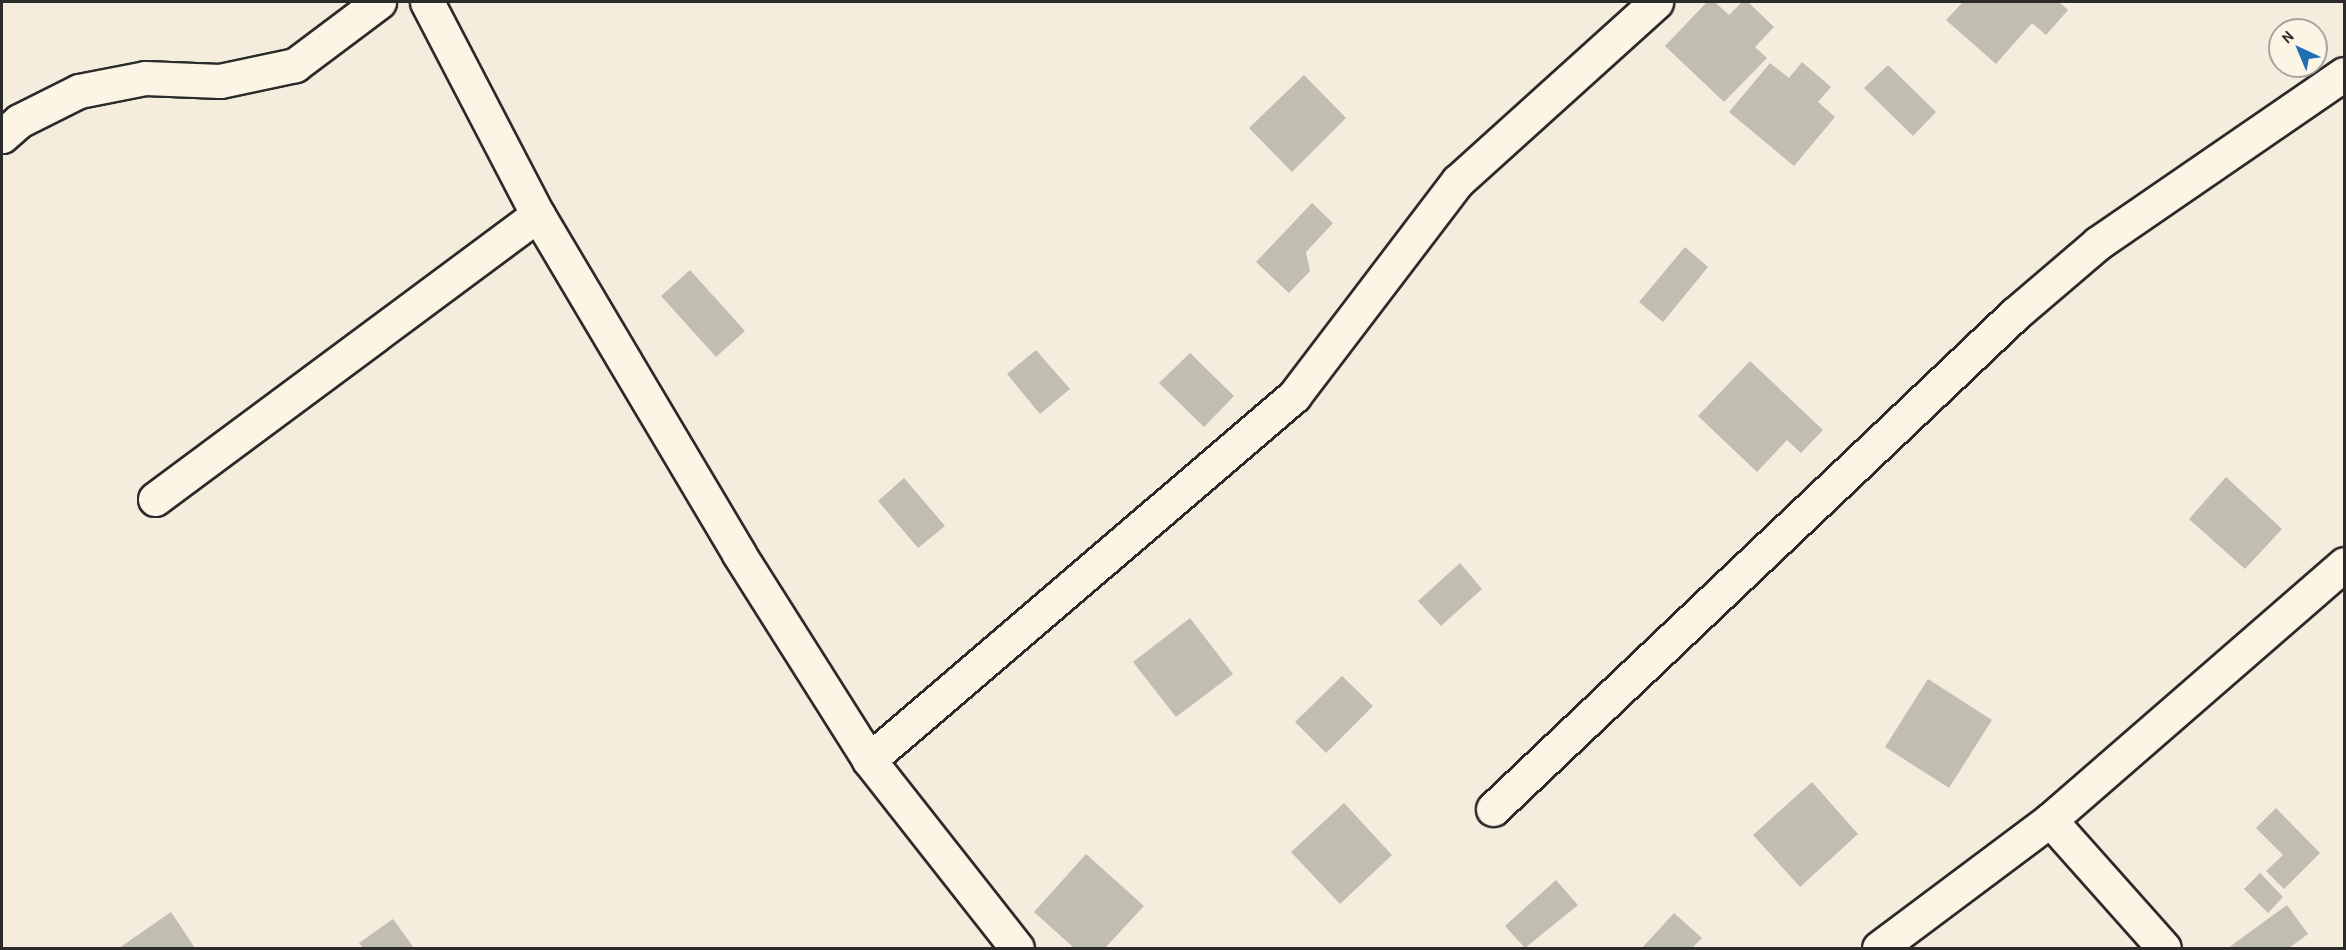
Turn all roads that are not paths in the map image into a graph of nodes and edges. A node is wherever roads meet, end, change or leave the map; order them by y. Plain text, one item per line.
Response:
1 (378, 2) edge
2 (427, 2) edge
3 (1656, 2) edge
4 (2344, 74) edge
5 (2, 136) edge
6 (538, 215) junction
7 (155, 499) dead end
8 (2344, 564) edge
9 (869, 760) junction
10 (1494, 809) dead end
11 (2050, 820) junction
12 (1017, 948) edge
13 (1880, 948) edge
14 (2164, 948) edge

1 - 5 street
2 - 6 street
3 - 9 street
4 - 10 street
6 - 7 street
6 - 9 street
8 - 11 street
9 - 12 street
11 - 13 street
11 - 14 street

